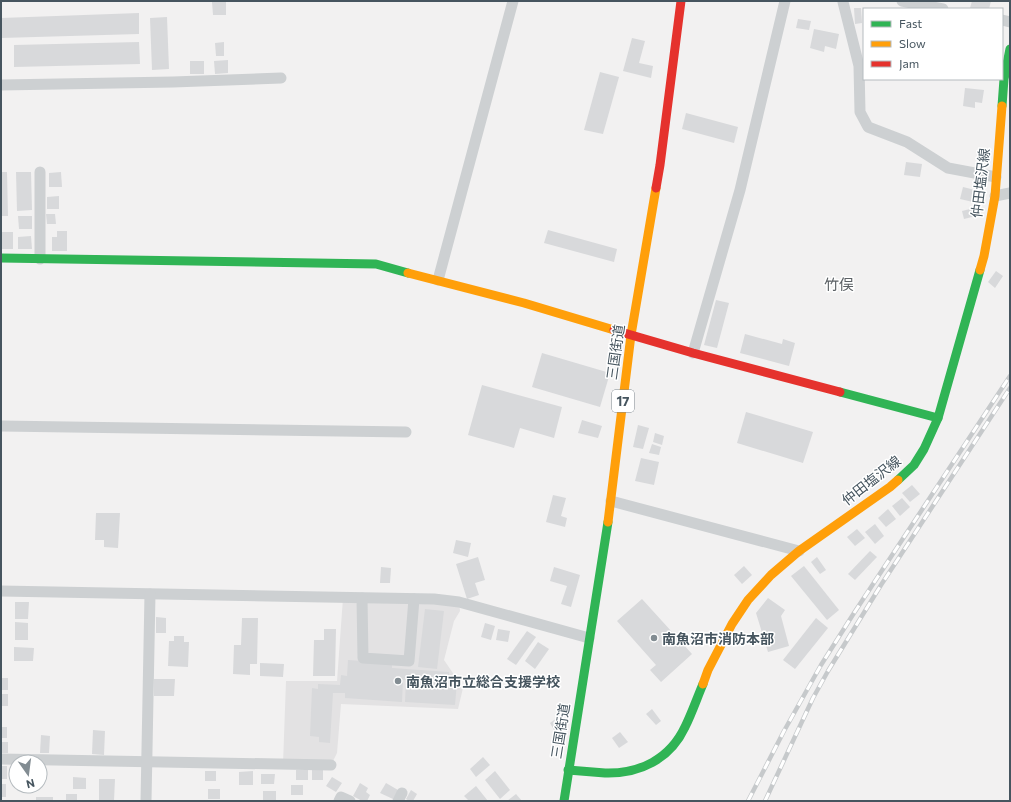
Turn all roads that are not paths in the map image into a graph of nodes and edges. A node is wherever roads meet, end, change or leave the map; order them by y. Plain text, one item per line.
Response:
1 (513, 1) edge
2 (681, 1) edge
3 (785, 1) edge
4 (844, 1) edge
5 (902, 1) edge
6 (938, 8) edge
7 (1010, 49) edge
8 (281, 78) dead end
9 (1, 85) edge
10 (40, 172) dead end
11 (996, 177) junction
12 (1010, 193) edge
13 (995, 196) junction
14 (1, 258) edge
15 (40, 259) junction
16 (438, 280) junction
17 (631, 335) junction
18 (693, 353) junction
19 (938, 418) junction
20 (1, 426) edge
21 (406, 432) dead end
22 (610, 501) junction
23 (799, 551) junction
24 (1, 591) edge
25 (150, 594) junction
26 (362, 598) junction
27 (414, 599) junction
28 (589, 638) junction
29 (1, 759) edge
30 (147, 761) junction
31 (331, 765) dead end
32 (568, 770) junction
33 (146, 801) edge
34 (339, 801) edge
35 (350, 801) edge
36 (564, 801) edge

1 - 16 street
2 - 17 main road, 三国街道 / 17
3 - 18 street
4 - 11 street
5 - 6 street
7 - 11 main road, 仲田塩沢線
8 - 9 street
10 - 15 street
11 - 13 main road, 仲田塩沢線
12 - 13 street
13 - 19 main road, 仲田塩沢線
14 - 15 main road
15 - 16 main road
16 - 17 main road
17 - 18 main road
17 - 22 main road, 三国街道 / 17
18 - 19 main road
19 - 23 main road, 仲田塩沢線
20 - 21 street
22 - 23 street
22 - 28 main road, 三国街道 / 17
23 - 32 main road, 仲田塩沢線
24 - 25 street
25 - 26 street
25 - 30 street
26 - 27 street
26 - 27 street
27 - 28 street
28 - 32 main road, 三国街道 / 17
29 - 30 street
30 - 31 street
30 - 33 street
32 - 36 main road, 三国街道 / 17
34 - 35 street

